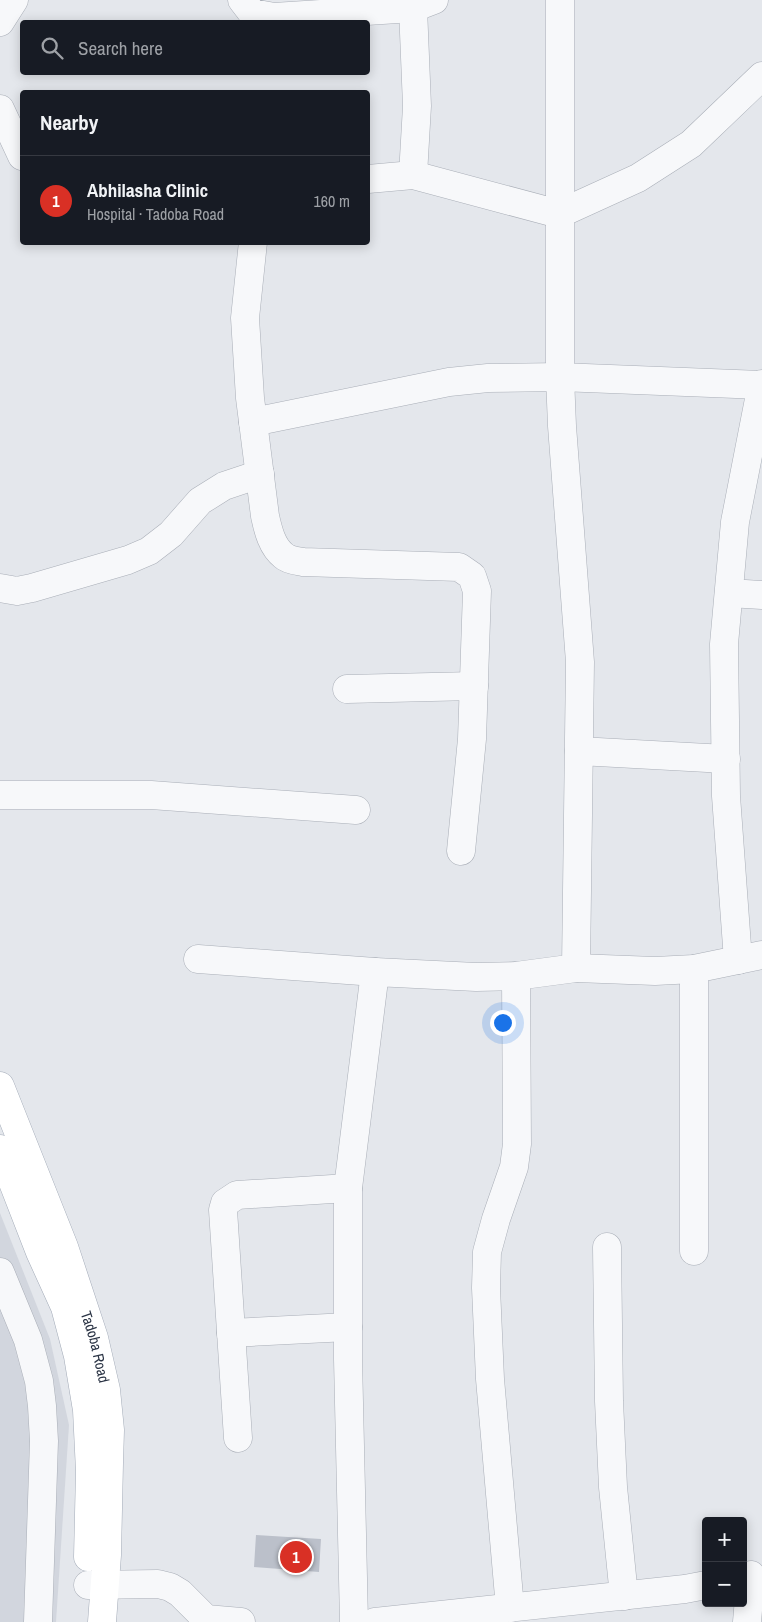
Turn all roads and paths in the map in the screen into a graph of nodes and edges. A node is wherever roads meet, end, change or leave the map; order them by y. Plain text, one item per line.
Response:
1 (14, 0) edge
2 (242, 0) edge
3 (560, 0) edge
4 (424, 4) edge
5 (0, 22) edge
6 (760, 85) edge
7 (0, 109) edge
8 (20, 152) edge
9 (413, 175) junction
10 (370, 178) edge
11 (559, 214) junction
12 (253, 245) edge
13 (560, 377) junction
14 (762, 384) edge
15 (254, 422) junction
16 (260, 474) junction
17 (0, 588) edge
18 (729, 593) junction
19 (762, 595) edge
20 (474, 686) junction
21 (347, 689) dead end
22 (579, 751) junction
23 (726, 759) junction
24 (0, 795) edge
25 (356, 810) dead end
26 (460, 850) dead end
27 (750, 957) edge
28 (198, 959) dead end
29 (576, 968) junction
30 (694, 969) junction
31 (375, 972) junction
32 (516, 976) junction
33 (0, 1086) edge
34 (0, 1149) edge
35 (348, 1188) junction
36 (607, 1246) dead end
37 (694, 1251) dead end
38 (0, 1272) edge
39 (348, 1327) junction
40 (231, 1333) junction
41 (238, 1438) dead end
42 (752, 1575) edge
43 (702, 1585) edge
44 (96, 1586) junction
45 (624, 1596) junction
46 (510, 1608) junction
47 (207, 1620) edge
48 (38, 1622) edge
49 (84, 1622) edge
50 (102, 1622) edge
51 (241, 1622) edge
52 (354, 1622) edge
53 (375, 1622) edge
54 (747, 1622) edge

1 - 5 street
2 - 4 street
3 - 11 street
4 - 9 street
6 - 11 street
7 - 8 street
9 - 10 street
9 - 11 street
11 - 13 street
12 - 15 street
13 - 14 street
13 - 15 street
13 - 22 street
14 - 18 street
15 - 16 street
16 - 17 street
16 - 20 street
18 - 19 street
18 - 23 street
20 - 21 street
20 - 26 street
22 - 23 street
22 - 29 street
23 - 27 street
24 - 25 street
27 - 30 street
28 - 31 street
29 - 30 street
29 - 32 street
30 - 37 street
31 - 32 street
31 - 35 street
32 - 46 street
33 - 44 main road, Tadoba Road
34 - 44 main road, Tadoba Road
35 - 39 street
35 - 40 street
36 - 45 street
38 - 48 street
39 - 40 street
39 - 52 street
40 - 41 street
42 - 54 street
43 - 45 street
44 - 47 street
44 - 49 main road, Tadoba Road
44 - 50 main road, Tadoba Road
45 - 46 street
46 - 53 street
47 - 51 street

